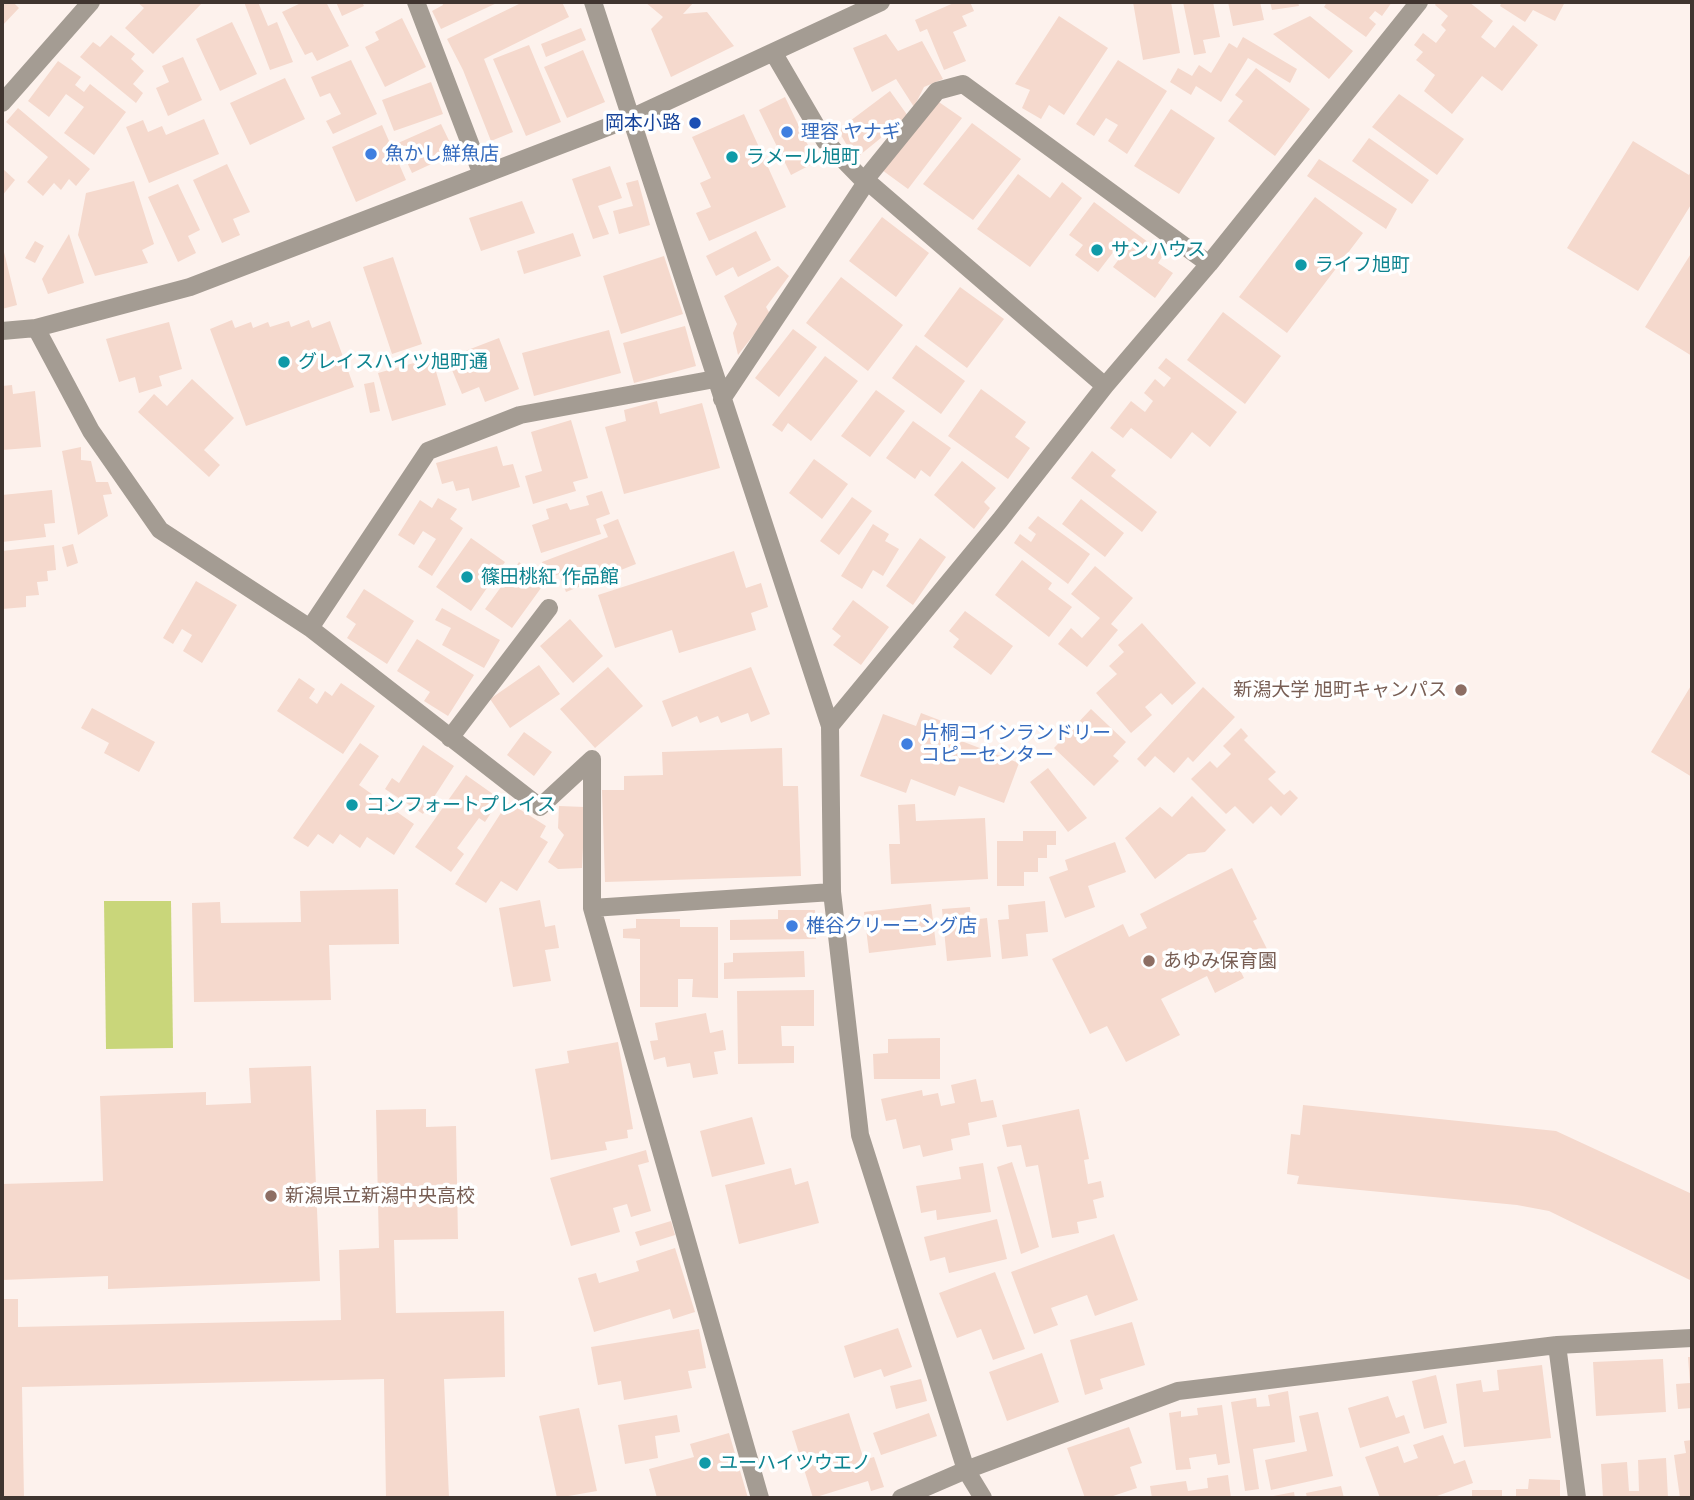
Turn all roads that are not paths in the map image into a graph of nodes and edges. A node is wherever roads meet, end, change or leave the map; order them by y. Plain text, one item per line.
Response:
1 (91, 2) edge
2 (416, 2) edge
3 (593, 2) edge
4 (881, 2) edge
5 (1419, 2) edge
6 (773, 52) junction
7 (2, 103) edge
8 (631, 118) junction
9 (482, 174) junction
10 (866, 181) junction
11 (1209, 264) junction
12 (36, 328) junction
13 (2, 331) edge
14 (715, 379) junction
15 (1105, 386) junction
16 (722, 399) junction
17 (549, 608) dead end
18 (310, 628) junction
19 (830, 726) junction
20 (450, 738) junction
21 (832, 892) junction
22 (592, 908) junction
23 (1692, 1338) edge
24 (1557, 1345) junction
25 (966, 1471) junction
26 (760, 1498) edge
27 (901, 1498) edge
28 (983, 1498) edge
29 (1577, 1498) edge

1 - 7 street
2 - 9 street
3 - 8 street
4 - 6 street
5 - 11 street
6 - 8 street
6 - 10 street
8 - 9 street
8 - 14 street
9 - 12 street
10 - 11 street
10 - 15 street
10 - 16 street
11 - 15 street
12 - 13 street
12 - 18 street
14 - 16 street
14 - 18 street
15 - 19 street
16 - 19 street
17 - 20 street
18 - 20 street
19 - 21 street
20 - 22 street
21 - 22 street
21 - 25 street
22 - 26 street
23 - 24 street
24 - 25 street
24 - 29 street
25 - 27 street
25 - 28 street

